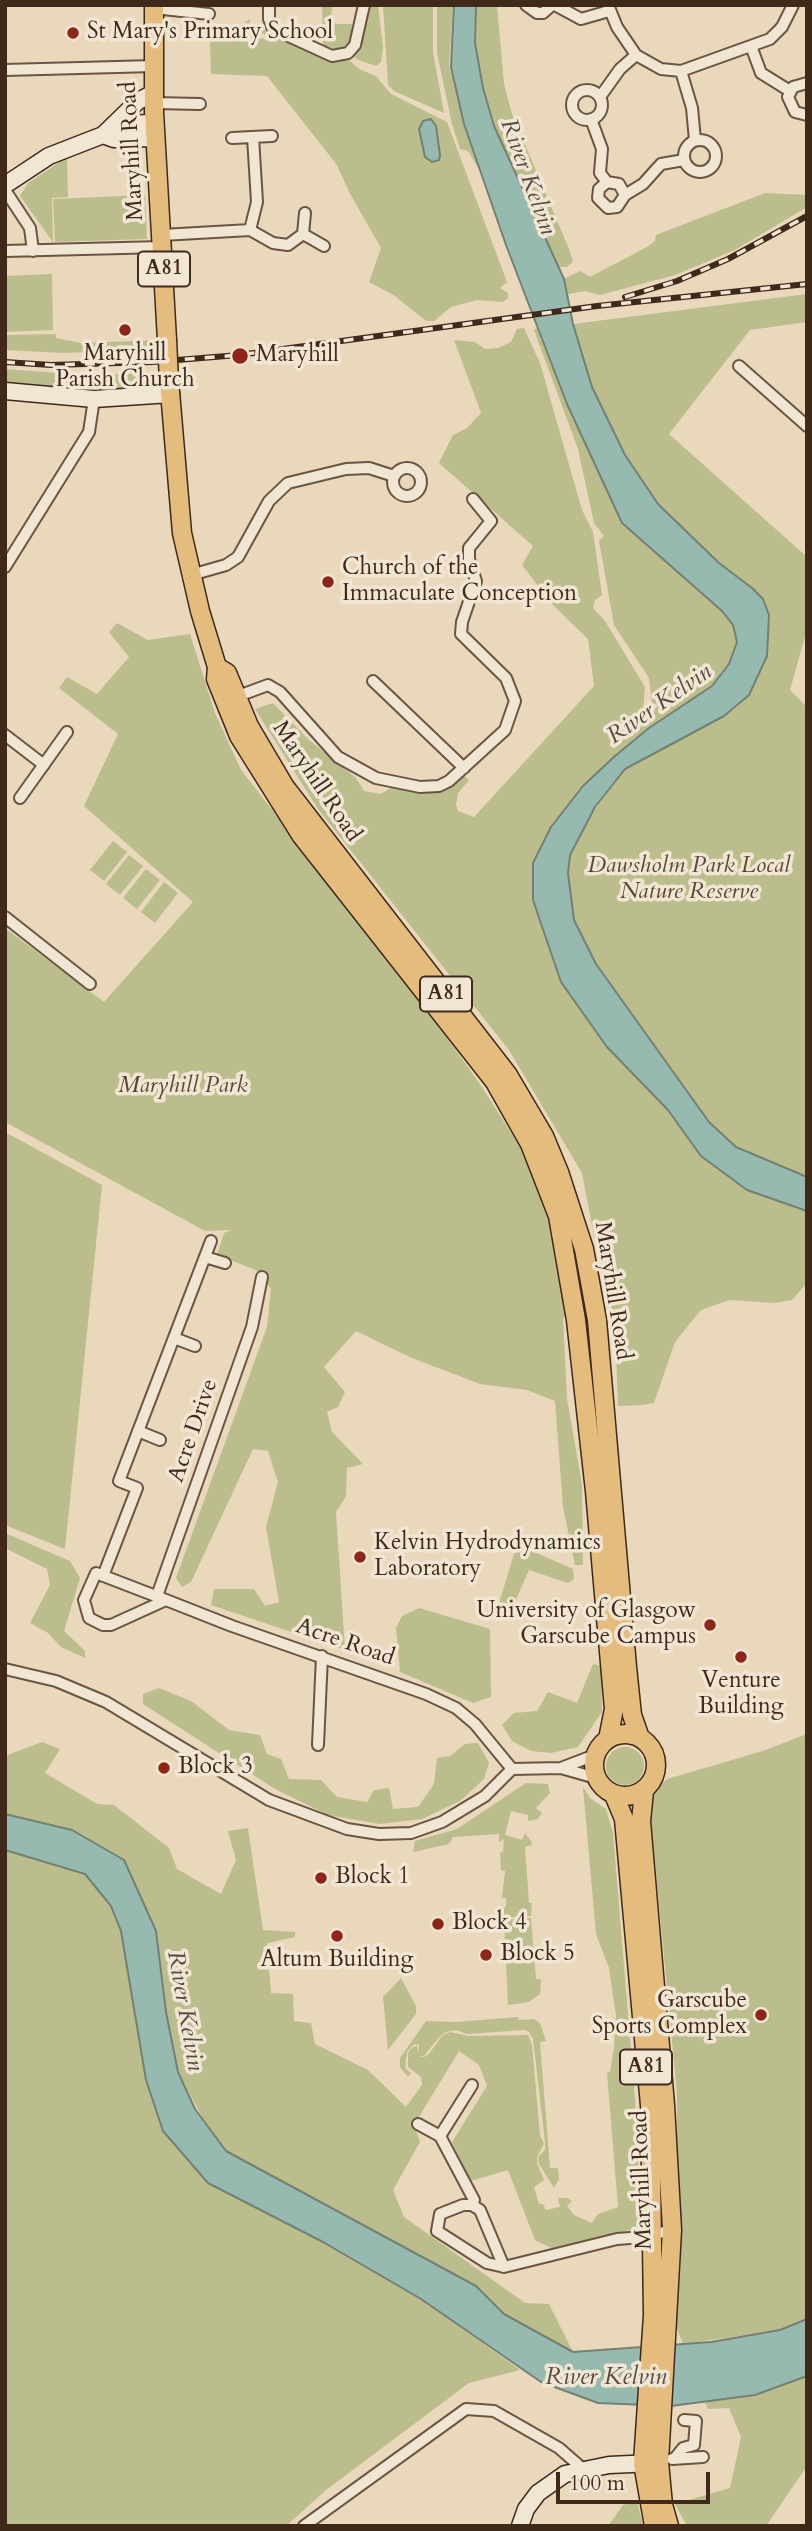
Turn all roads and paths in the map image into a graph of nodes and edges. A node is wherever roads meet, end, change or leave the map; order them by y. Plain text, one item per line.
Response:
1 (269, 5) edge
2 (364, 5) edge
3 (526, 5) edge
4 (553, 5) edge
5 (793, 5) edge
6 (155, 7) edge
7 (609, 8) edge
8 (209, 14) dead end
9 (751, 46) junction
10 (636, 55) junction
11 (154, 66) junction
12 (5, 70) edge
13 (681, 71) junction
14 (807, 83) edge
15 (790, 91) junction
16 (600, 97) junction
17 (154, 98) junction
18 (200, 104) dead end
19 (807, 115) edge
20 (591, 119) junction
21 (117, 124) junction
22 (155, 131) junction
23 (103, 135) junction
24 (272, 136) dead end
25 (253, 137) junction
26 (232, 138) dead end
27 (695, 140) junction
28 (684, 160) junction
29 (607, 182) junction
30 (5, 187) edge
31 (625, 195) junction
32 (305, 213) dead end
33 (250, 230) junction
34 (303, 234) junction
35 (162, 241) junction
36 (324, 246) dead end
37 (5, 251) edge
38 (33, 251) junction
39 (739, 366) dead end
40 (170, 387) junction
41 (5, 391) edge
42 (93, 399) junction
43 (807, 426) edge
44 (394, 476) dead end
45 (473, 499) dead end
46 (5, 567) edge
47 (191, 575) junction
48 (373, 681) dead end
49 (230, 699) junction
50 (67, 733) dead end
51 (5, 735) edge
52 (44, 765) junction
53 (464, 768) junction
54 (20, 798) dead end
55 (5, 918) edge
56 (415, 967) junction
57 (90, 984) dead end
58 (211, 1241) dead end
59 (205, 1257) junction
60 (225, 1264) dead end
61 (262, 1277) dead end
62 (174, 1338) junction
63 (195, 1346) dead end
64 (138, 1432) junction
65 (160, 1440) dead end
66 (99, 1574) junction
67 (162, 1598) junction
68 (322, 1656) junction
69 (5, 1669) edge
70 (640, 1738) junction
71 (608, 1739) junction
72 (318, 1745) dead end
73 (595, 1755) junction
74 (561, 1768) junction
75 (512, 1769) junction
76 (596, 1778) junction
77 (644, 1791) junction
78 (614, 1795) junction
79 (472, 2085) dead end
80 (418, 2124) dead end
81 (440, 2136) junction
82 (472, 2205) junction
83 (672, 2230) junction
84 (651, 2236) junction
85 (504, 2267) junction
86 (661, 2315) junction
87 (684, 2420) dead end
88 (703, 2457) dead end
89 (659, 2461) junction
90 (583, 2469) junction
91 (518, 2525) edge
92 (304, 2526) edge
93 (654, 2526) edge
94 (669, 2526) edge

1 - 2 street
3 - 4 street
4 - 7 street
5 - 9 street
6 - 8 street
6 - 11 main road, Maryhill Road / A81
7 - 10 street
9 - 13 street
9 - 15 street
10 - 13 street
10 - 16 street
11 - 12 street
11 - 17 main road, Maryhill Road / A81
13 - 27 street
14 - 15 street
15 - 19 street
16 - 20 street
16 - 20 street
17 - 18 street
17 - 21 street
17 - 22 main road, Maryhill Road / A81
20 - 29 street
21 - 22 street
21 - 23 street
22 - 23 street
22 - 35 main road, Maryhill Road / A81
23 - 30 street
24 - 25 street
25 - 26 street
25 - 33 street
27 - 28 street
27 - 28 street
28 - 31 street
29 - 31 street
29 - 31 street
30 - 38 street
32 - 34 street
33 - 34 street
33 - 35 street
34 - 36 street
35 - 38 street
35 - 40 main road, Maryhill Road / A81, bridge
37 - 38 street
39 - 43 street
40 - 42 street
40 - 47 main road, Maryhill Road / A81
41 - 42 street
42 - 46 street
44 - 47 street
45 - 53 street
47 - 49 main road, Maryhill Road / A81
48 - 53 street
49 - 53 street
49 - 56 main road, Maryhill Road / A81
50 - 52 street
51 - 52 street
52 - 54 street
55 - 57 street
56 - 70 main road, Maryhill Road / A81
56 - 71 main road, Maryhill Road / A81
58 - 59 street
59 - 60 street
59 - 62 street
61 - 67 street, Acre Drive
62 - 63 street
62 - 64 street
64 - 65 street
64 - 66 street
66 - 67 street, Acre Road
66 - 67 street
67 - 68 street, Acre Road
68 - 72 street
68 - 75 street, Acre Road
69 - 75 street
70 - 71 main road
70 - 77 main road, A81
71 - 73 main road, A81
73 - 74 street
73 - 76 main road
74 - 75 street
74 - 76 street
76 - 78 main road, A81
77 - 78 main road
77 - 83 main road, Maryhill Road / A81
78 - 84 main road, Maryhill Road / A81
79 - 81 street
80 - 81 street
81 - 82 street
82 - 85 street
82 - 85 street
83 - 84 street
83 - 86 main road, Maryhill Road / A81
84 - 85 street
84 - 86 main road, Maryhill Road / A81
86 - 89 main road, Maryhill Road / A81
87 - 89 street
88 - 89 street
89 - 90 street
89 - 93 main road, Maryhill Road / A81
89 - 94 main road, Maryhill Road / A81
90 - 91 street
90 - 92 street

